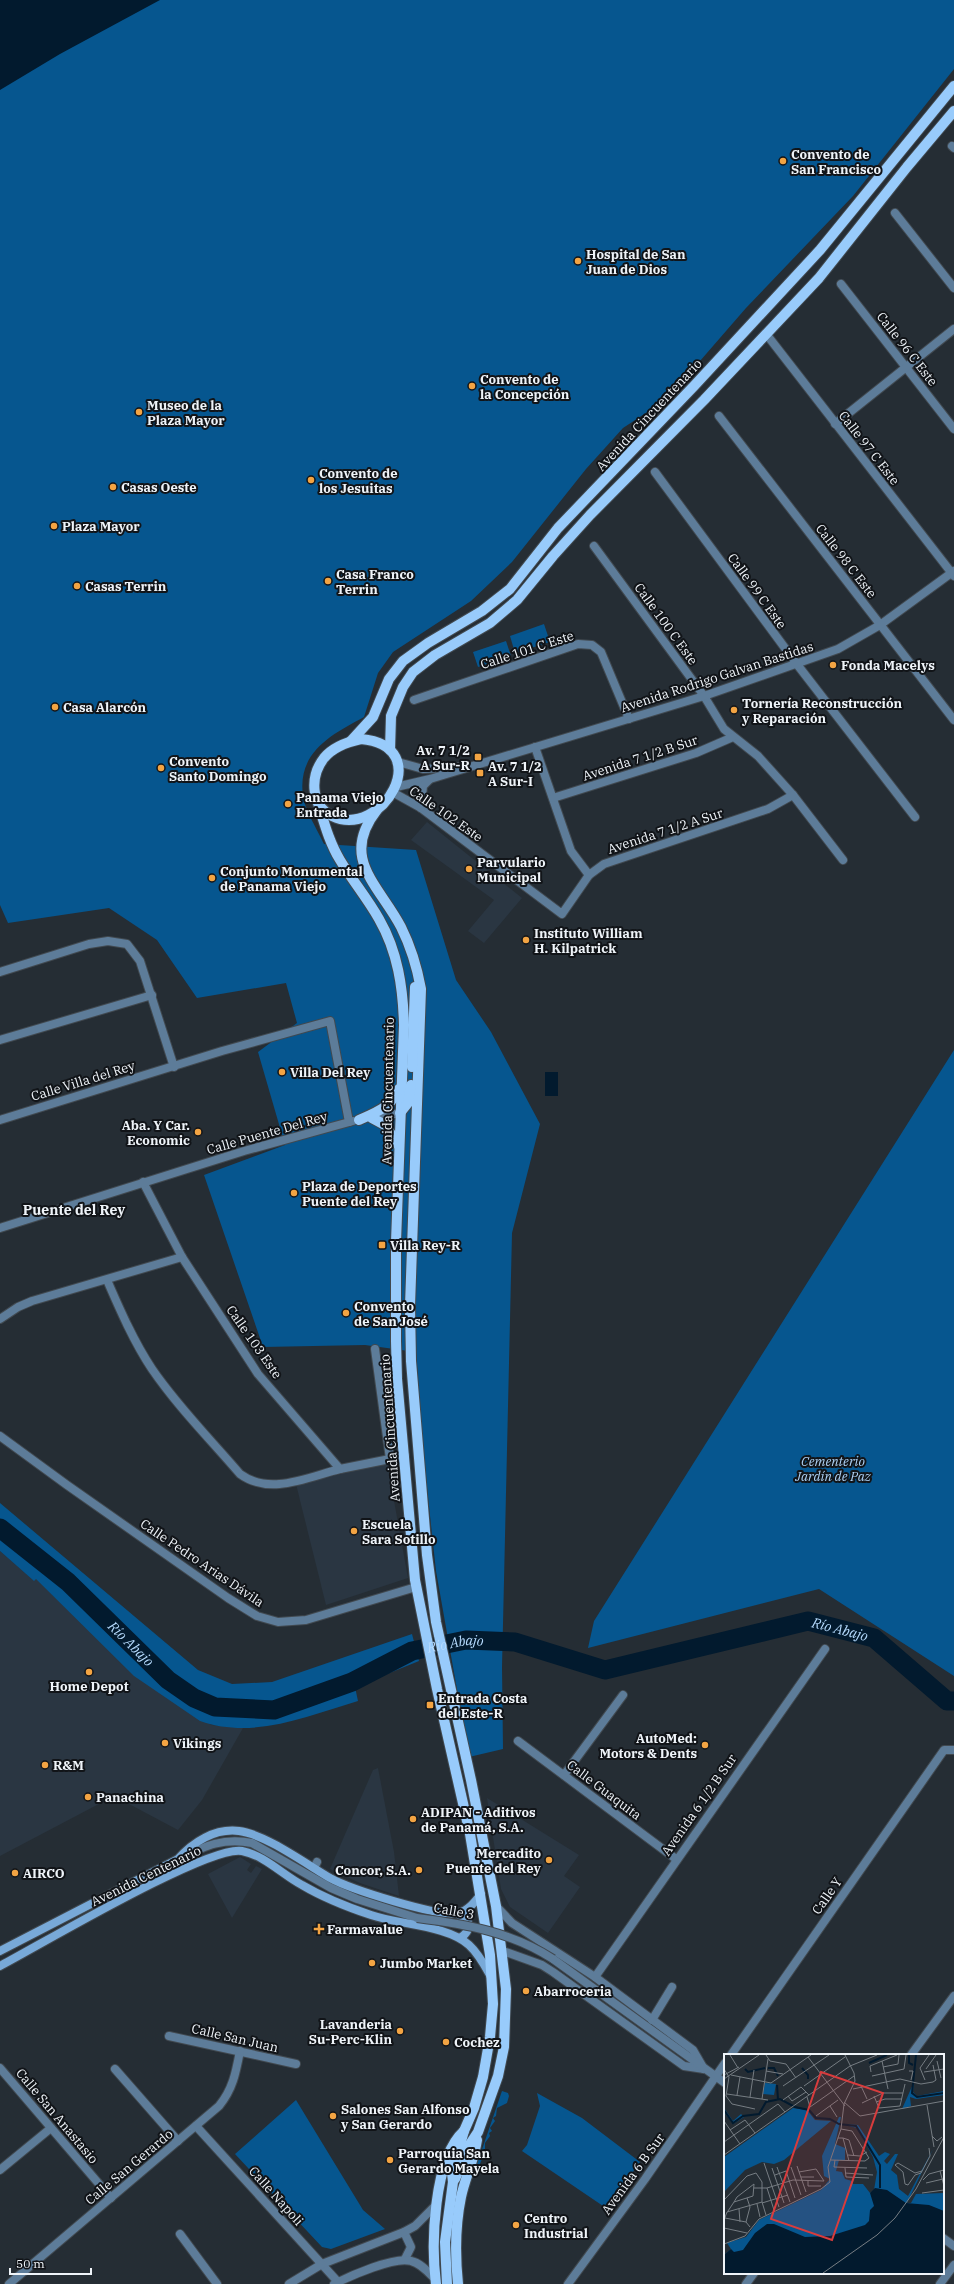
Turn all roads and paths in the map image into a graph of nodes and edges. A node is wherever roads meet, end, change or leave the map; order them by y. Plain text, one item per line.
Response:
1 (954, 86) edge
2 (954, 111) edge
3 (895, 213) dead end
4 (841, 284) dead end
5 (954, 288) edge
6 (954, 328) edge
7 (766, 335) junction
8 (907, 367) junction
9 (719, 416) dead end
10 (835, 424) junction
11 (954, 429) edge
12 (655, 472) dead end
13 (594, 546) dead end
14 (953, 573) edge
15 (880, 625) junction
16 (796, 663) junction
17 (704, 696) junction
18 (414, 700) dead end
19 (629, 719) junction
20 (954, 720) edge
21 (733, 737) junction
22 (351, 741) junction
23 (535, 747) junction
24 (390, 750) junction
25 (398, 762) junction
26 (469, 767) junction
27 (430, 779) junction
28 (395, 790) junction
29 (793, 795) junction
30 (553, 798) junction
31 (318, 803) junction
32 (421, 808) junction
33 (377, 810) junction
34 (915, 817) dead end
35 (843, 860) dead end
36 (589, 875) junction
37 (562, 914) joint
38 (417, 968) junction
39 (0, 972) edge
40 (152, 996) junction
41 (0, 1040) edge
42 (174, 1067) junction
43 (400, 1085) junction
44 (400, 1113) junction
45 (372, 1118) junction
46 (0, 1120) edge
47 (359, 1120) junction
48 (349, 1122) junction
49 (400, 1147) junction
50 (143, 1182) junction
51 (0, 1228) edge
52 (182, 1257) junction
53 (107, 1280) junction
54 (0, 1319) edge
55 (376, 1349) dead end
56 (0, 1436) edge
57 (405, 1456) junction
58 (390, 1459) junction
59 (340, 1468) junction
60 (416, 1587) junction
61 (825, 1649) dead end
62 (623, 1695) dead end
63 (518, 1741) dead end
64 (954, 1750) edge
65 (564, 1775) junction
66 (178, 1859) junction
67 (676, 1859) junction
68 (481, 1894) junction
69 (496, 1906) junction
70 (456, 1913) junction
71 (460, 1938) junction
72 (0, 1951) edge
73 (503, 1951) junction
74 (0, 1966) edge
75 (491, 1977) junction
76 (595, 1977) junction
77 (672, 1987) dead end
78 (954, 1996) edge
79 (652, 2020) junction
80 (169, 2036) dead end
81 (240, 2052) junction
82 (732, 2054) edge
83 (912, 2054) edge
84 (296, 2064) dead end
85 (724, 2064) edge
86 (0, 2068) edge
87 (115, 2069) dead end
88 (704, 2069) junction
89 (716, 2076) junction
90 (724, 2082) edge
91 (196, 2126) junction
92 (51, 2128) junction
93 (464, 2131) junction
94 (478, 2132) junction
95 (178, 2141) junction
96 (0, 2170) edge
97 (453, 2182) junction
98 (111, 2198) junction
99 (436, 2204) junction
100 (404, 2232) junction
101 (180, 2234) dead end
102 (944, 2239) edge
103 (954, 2246) edge
104 (405, 2259) junction
105 (322, 2264) junction
106 (954, 2265) edge
107 (753, 2274) edge
108 (436, 2282) edge
109 (336, 2283) edge
110 (9, 2284) edge
111 (218, 2284) edge
112 (289, 2284) edge
113 (447, 2284) edge
114 (458, 2284) edge
115 (568, 2284) edge
116 (746, 2284) edge
117 (940, 2284) edge

1 - 22 main road, Avenida Cincuentenario
2 - 7 main road, Avenida Cincuentenario
3 - 5 street
4 - 8 street, Calle 96 C Este
6 - 8 street
7 - 10 street, Calle 97 C Este
7 - 24 main road, Avenida Cincuentenario
8 - 10 street
8 - 11 street, Calle 96 C Este
9 - 15 street, Calle 98 C Este
10 - 14 street, Calle 97 C Este
12 - 16 street, Calle 99 C Este
13 - 17 street, Calle 100 C Este
14 - 15 street, Avenida Rodrigo Galvan Bastidas
15 - 16 street, Avenida Rodrigo Galvan Bastidas
15 - 20 street, Calle 98 C Este
16 - 17 street, Avenida Rodrigo Galvan Bastidas
16 - 34 street, Calle 99 C Este
17 - 19 street, Avenida Rodrigo Galvan Bastidas
17 - 21 street, Calle 100 C Este
18 - 19 street, Calle 101 C Este
19 - 23 street, Avenida Rodrigo Galvan Bastidas
21 - 29 street, Calle 100 C Este
21 - 30 street, Avenida 7 1/2 B Sur
22 - 24 main road
22 - 31 main road
23 - 26 street, Avenida Rodrigo Galvan Bastidas
23 - 30 street
24 - 25 main road
25 - 26 street, Avenida Rodrigo Galvan Bastidas
25 - 28 main road
26 - 27 street, Avenida Rodrigo Galvan Bastidas
27 - 28 street, Avenida Rodrigo Galvan Bastidas
27 - 32 street
28 - 32 street, Calle 102 Este
28 - 33 main road
29 - 35 street, Calle 100 C Este
29 - 36 street, Avenida 7 1/2 A Sur
30 - 36 street
31 - 33 main road
31 - 43 main road, Avenida Cincuentenario
32 - 37 street, Calle 102 Este
33 - 38 main road, Avenida Cincuentenario
36 - 37 street, Avenida 7 1/2 A Sur
38 - 44 main road
38 - 69 main road, Avenida Cincuentenario
39 - 40 street
40 - 41 street
40 - 42 street
42 - 46 street, Calle Villa del Rey
42 - 48 street, Calle Villa del Rey
43 - 44 main road, Avenida Cincuentenario
43 - 47 main road
44 - 45 street, Calle Puente Del Rey
44 - 49 main road, Avenida Cincuentenario
45 - 47 street, Calle Puente Del Rey
45 - 49 main road
47 - 48 street, Calle Puente Del Rey
48 - 50 street, Calle Puente Del Rey
49 - 57 main road, Avenida Cincuentenario
50 - 51 street
50 - 52 street, Calle 103 Este
52 - 53 street
52 - 59 street, Calle 103 Este
53 - 54 street
53 - 59 street
55 - 58 street
56 - 60 street, Calle Pedro Arias Dávila
57 - 58 street
57 - 60 main road, Avenida Cincuentenario
58 - 59 street
60 - 68 main road, Avenida Cincuentenario
61 - 67 street, Avenida 6 1/2 B Sur
62 - 65 street
63 - 65 street, Calle Guaquita
64 - 82 street, Calle Y
65 - 67 street, Calle Guaquita
66 - 70 main road, Avenida Centenario
66 - 72 main road, Avenida Centenario
66 - 88 street, Calle 3, bridge
67 - 76 street, Avenida 6 1/2 B Sur
68 - 70 main road
68 - 75 main road, Avenida Cincuentenario
69 - 73 main road, Avenida Cincuentenario
69 - 76 street, Calle 3
70 - 71 main road
71 - 74 main road, Avenida Centenario
71 - 75 main road, Avenida Centenario
73 - 88 street, Calle 3
73 - 94 main road, Avenida Cincuentenario
75 - 93 main road, Avenida Cincuentenario
76 - 79 street, Calle 3
77 - 79 street
78 - 83 street
79 - 88 street, Calle 3
80 - 81 street, Calle San Juan
81 - 84 street, Calle San Juan
81 - 91 street, Calle San Gerardo
85 - 89 street
86 - 92 street, Calle San Anastasio
87 - 95 street
88 - 89 street, Calle 3
89 - 90 street, Calle 3
89 - 115 street, Avenida 6 B Sur
91 - 95 street, Calle San Gerardo
91 - 105 street, Calle Napoli
92 - 96 street
92 - 98 street, Calle San Anastasio
93 - 97 main road, Avenida Cincuentenario
93 - 99 main road, Avenida Cincuentenario
94 - 97 main road, Avenida Cincuentenario
94 - 114 main road, Avenida Cincuentenario
95 - 98 street, Calle San Gerardo
97 - 113 main road, Avenida Cincuentenario
98 - 110 street, Calle San Gerardo
99 - 100 street
99 - 108 main road, Avenida Cincuentenario
100 - 104 street
100 - 105 street
101 - 111 street
102 - 103 street
104 - 108 street
104 - 109 street
105 - 109 street, Calle Napoli
105 - 112 street
106 - 117 street
107 - 116 street

